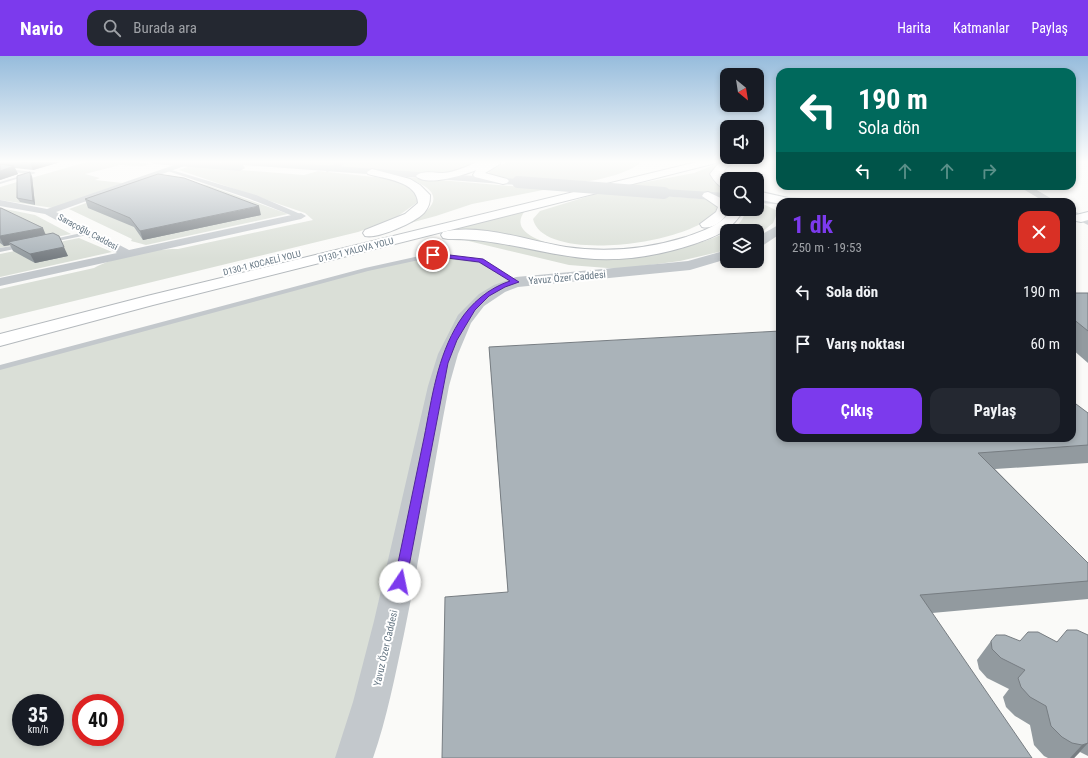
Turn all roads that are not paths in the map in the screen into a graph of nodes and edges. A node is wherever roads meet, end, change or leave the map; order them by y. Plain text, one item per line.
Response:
1 (101, 194) edge
2 (243, 194) edge
3 (422, 194) edge
4 (548, 194) edge
5 (552, 194) edge
6 (579, 194) edge
7 (580, 194) edge
8 (675, 194) edge
9 (708, 196) junction
10 (517, 197) dead end
11 (720, 197) edge
12 (764, 200) edge
13 (776, 202) edge
14 (0, 204) edge
15 (48, 212) junction
16 (450, 213) dead end
17 (301, 216) joint
18 (735, 216) edge
19 (424, 224) junction
20 (776, 231) edge
21 (90, 233) junction
22 (764, 238) edge
23 (38, 243) edge
24 (30, 244) edge
25 (0, 250) edge
26 (128, 254) junction
27 (296, 255) junction
28 (720, 256) edge
29 (0, 282) edge
30 (516, 282) junction
31 (0, 327) edge
32 (48, 327) junction
33 (0, 340) edge
34 (0, 368) edge
35 (354, 758) edge

1 - 15 street
2 - 17 street
3 - 27 highway
4 - 10 highway
5 - 19 highway, D130-1 KOCAELİ YOLU
6 - 32 highway, D130-1 YALOVA YOLU
7 - 9 highway
8 - 9 street, bridge
9 - 11 street
12 - 13 street
14 - 15 street, Saraçoğlu Caddesi
15 - 21 street, Saraçoğlu Caddesi
16 - 19 highway
17 - 26 street
18 - 32 highway
19 - 27 highway, D130-1 KOCAELİ YOLU
20 - 22 street
21 - 23 lane
21 - 26 street, Saraçoğlu Caddesi
24 - 25 lane
26 - 29 street
27 - 31 highway, D130-1 KOCAELİ YOLU
28 - 30 street, Yavuz Özer Caddesi
30 - 34 lane
30 - 35 street, Yavuz Özer Caddesi
32 - 33 highway, D130-1 YALOVA YOLU

